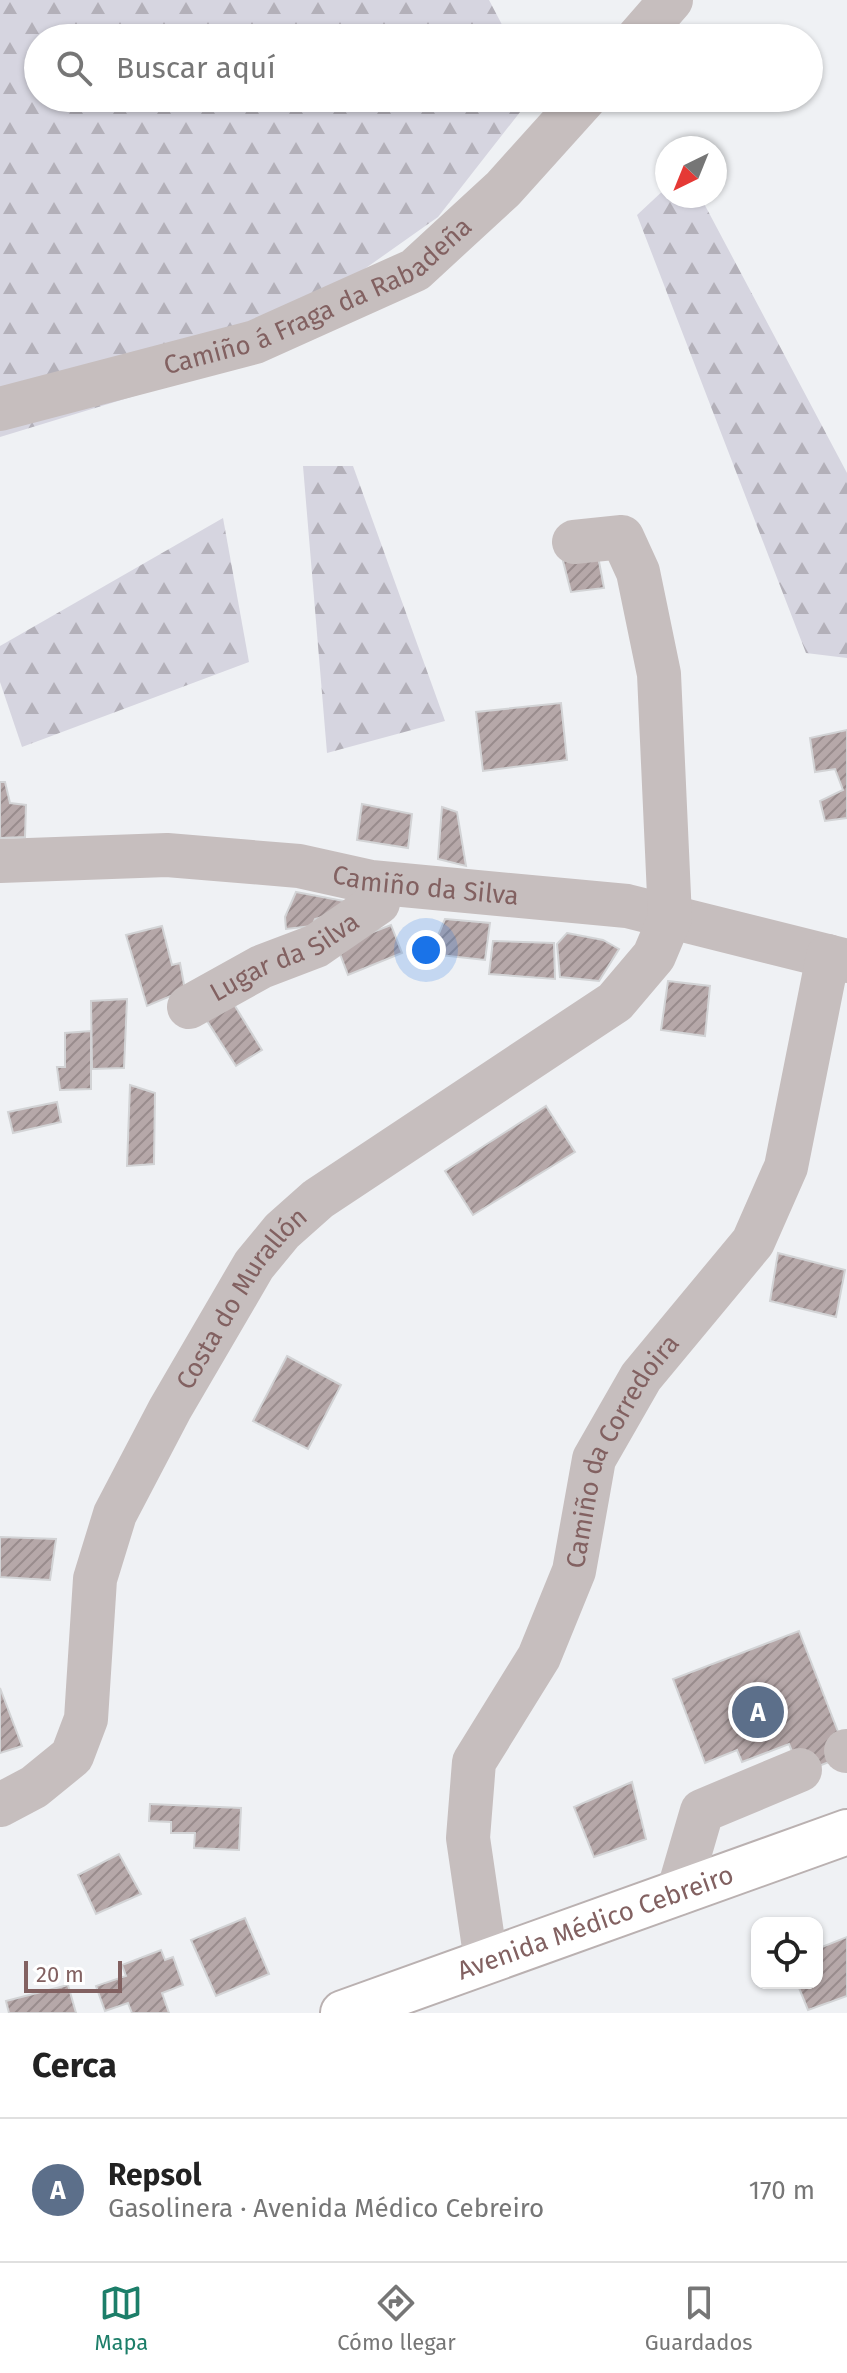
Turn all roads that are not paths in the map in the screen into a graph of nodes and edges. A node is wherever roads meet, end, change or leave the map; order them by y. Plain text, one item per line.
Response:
1 (671, 0) edge
2 (650, 24) edge
3 (572, 112) edge
4 (0, 409) edge
5 (574, 542) dead end
6 (0, 861) edge
7 (299, 866) junction
8 (378, 903) junction
9 (670, 918) junction
10 (838, 958) edge
11 (189, 1007) dead end
12 (800, 1770) dead end
13 (0, 1805) edge
14 (847, 1832) edge
15 (678, 1893) junction
16 (486, 1961) junction
17 (343, 2013) edge

1 - 2 street
3 - 4 street, Camiño á Fraga da Rabadeña
5 - 9 street
6 - 7 street, Camiño da Silva
7 - 8 street, Lugar da Silva
7 - 9 street, Camiño da Silva
8 - 9 street, Lugar da Silva
8 - 11 street, Lugar da Silva
9 - 10 street, Camiño da Silva
9 - 13 street, Costa do Murallón
10 - 16 street, Camiño da Corredoira
12 - 15 street
14 - 15 main road, Avenida Médico Cebreiro
15 - 16 main road, Avenida Médico Cebreiro
16 - 17 main road, Avenida Médico Cebreiro

